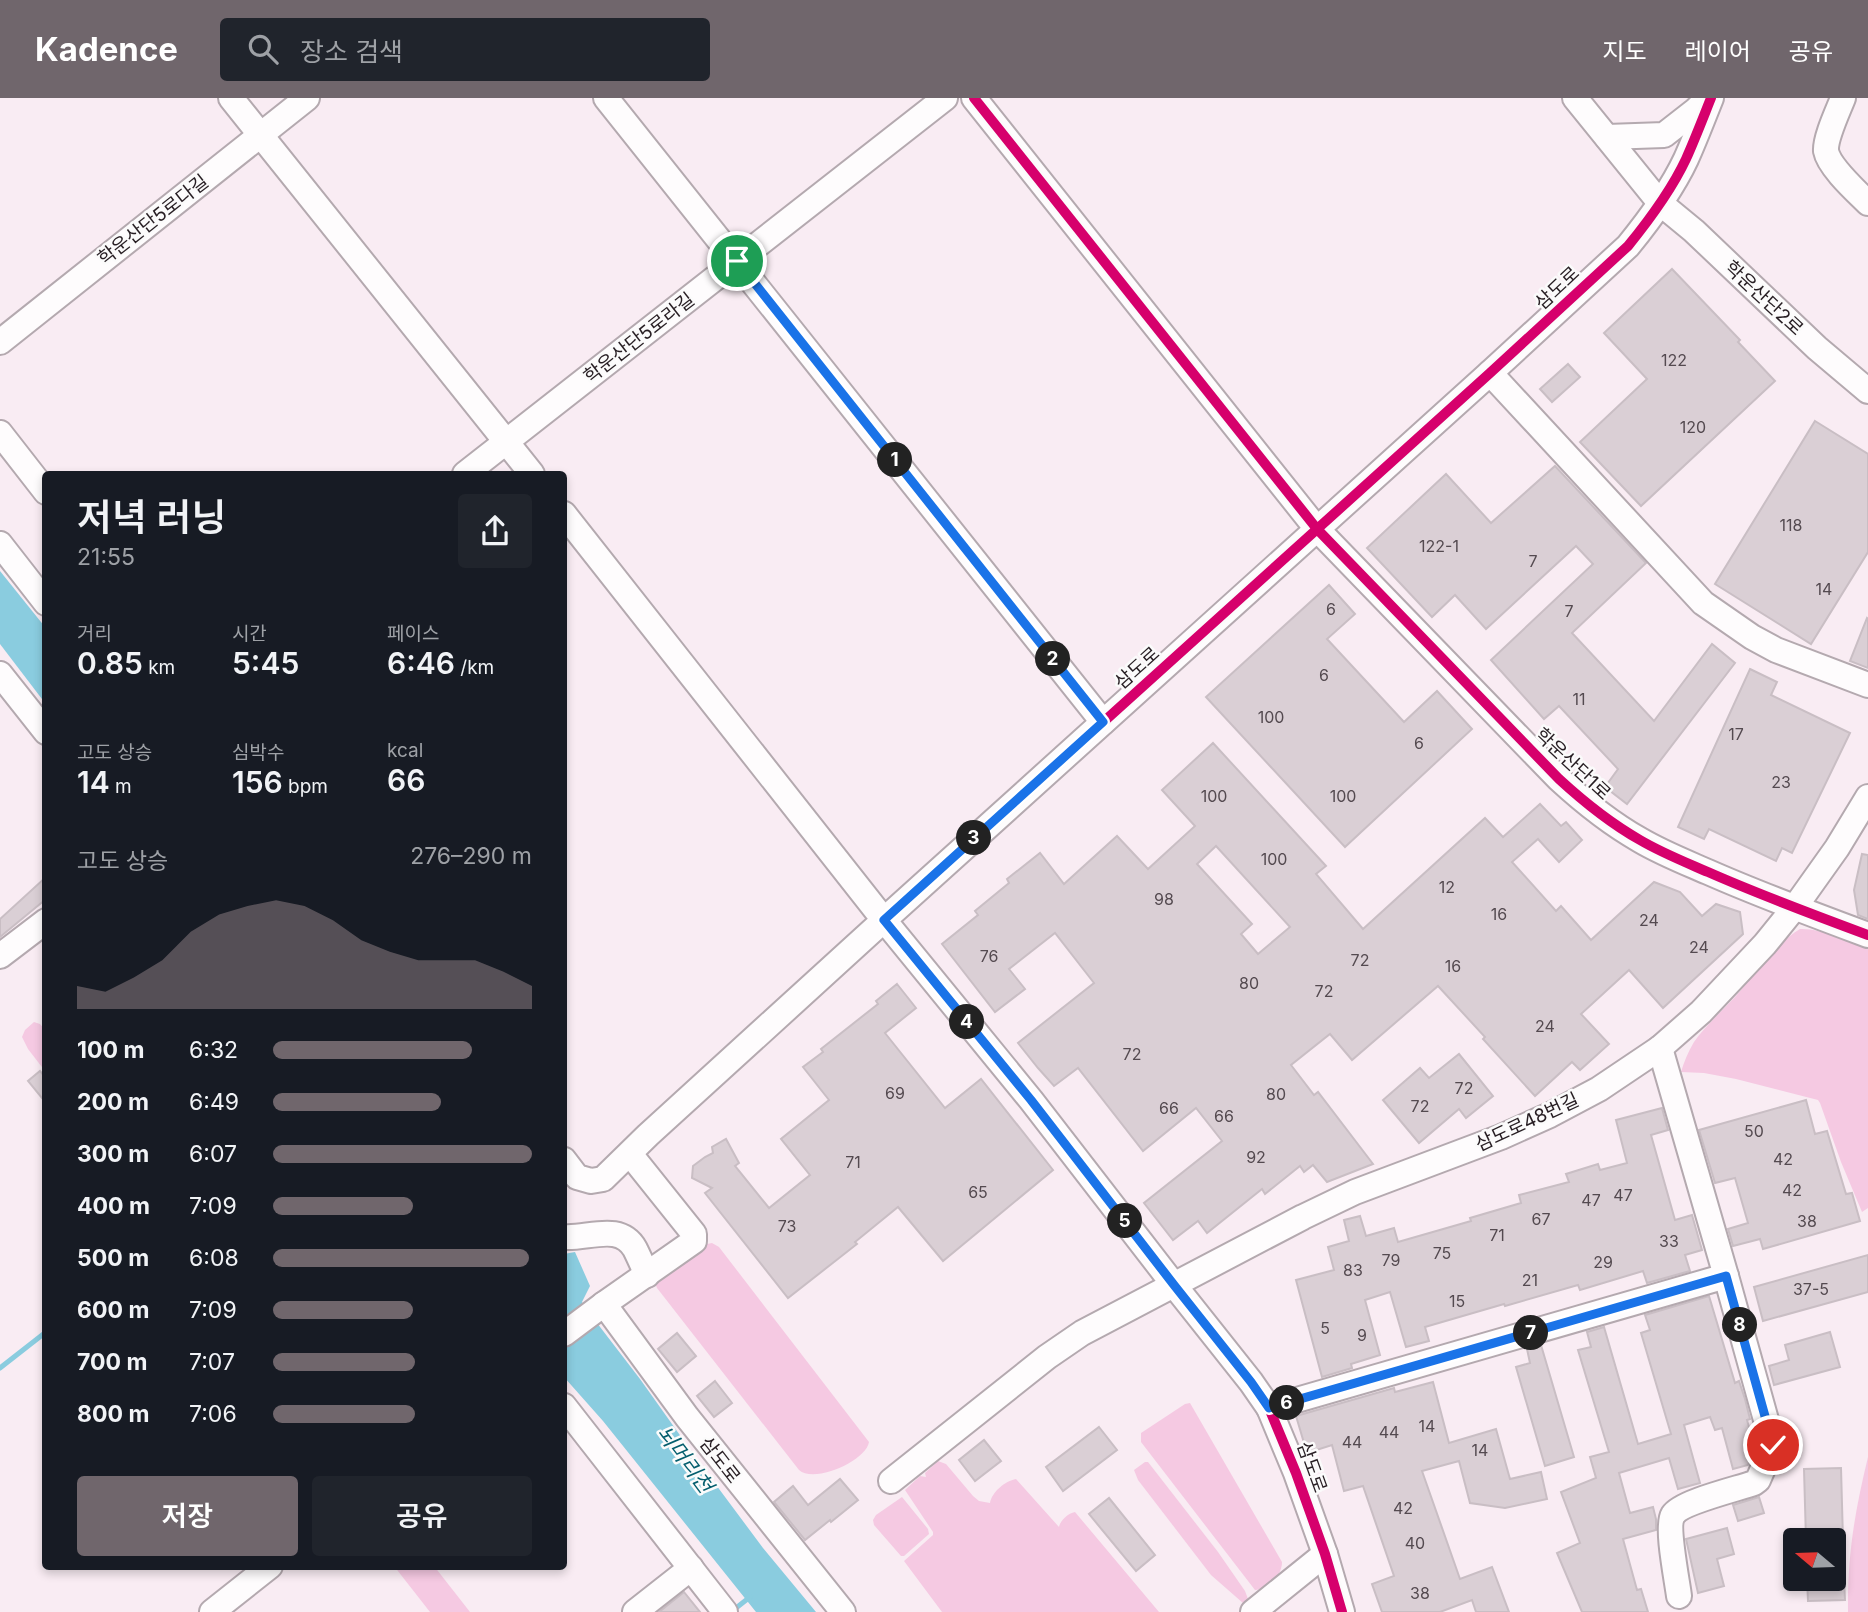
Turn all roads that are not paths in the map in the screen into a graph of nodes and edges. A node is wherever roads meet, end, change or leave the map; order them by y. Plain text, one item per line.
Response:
1 (231, 98) edge
2 (306, 98) edge
3 (606, 98) edge
4 (945, 98) edge
5 (974, 98) edge
6 (1575, 98) edge
7 (1710, 98) edge
8 (1843, 98) edge
9 (260, 135) junction
10 (1607, 137) junction
11 (1660, 203) junction
12 (1868, 203) edge
13 (737, 261) junction
14 (0, 342) edge
15 (1490, 373) junction
16 (1868, 391) edge
17 (0, 433) edge
18 (506, 442) junction
19 (469, 471) edge
20 (530, 471) edge
21 (42, 487) edge
22 (567, 518) edge
23 (1317, 529) junction
24 (0, 544) edge
25 (42, 598) edge
26 (0, 674) edge
27 (1868, 685) edge
28 (1103, 722) junction
29 (42, 727) edge
30 (1868, 797) edge
31 (1795, 907) junction
32 (884, 920) junction
33 (42, 924) edge
34 (1868, 935) edge
35 (0, 956) edge
36 (1660, 1048) junction
37 (630, 1154) junction
38 (567, 1164) edge
39 (567, 1237) edge
40 (646, 1275) junction
41 (1726, 1276) junction
42 (1174, 1285) junction
43 (604, 1304) junction
44 (567, 1332) edge
45 (1269, 1408) junction
46 (567, 1410) edge
47 (891, 1481) dead end
48 (1325, 1555) junction
49 (691, 1568) junction
50 (265, 1570) edge
51 (1679, 1596) dead end
52 (212, 1612) edge
53 (635, 1612) edge
54 (725, 1612) edge
55 (843, 1612) edge
56 (1253, 1612) edge
57 (1342, 1612) edge

1 - 9 street
2 - 9 street, 학운산단5로다길
3 - 13 street
4 - 13 street, 학운산단5로라길
5 - 23 street, 학운산단1로
6 - 10 street, 학운산단2로
7 - 10 street
7 - 11 street, 삼도로
8 - 12 street
9 - 14 street, 학운산단5로다길
9 - 18 street
10 - 11 street, 학운산단2로
11 - 15 street, 삼도로
11 - 16 street, 학운산단2로
13 - 18 street, 학운산단5로라길
13 - 28 street
15 - 23 street, 삼도로
15 - 27 street
17 - 21 street
18 - 19 street, 학운산단5로라길
18 - 20 street
22 - 32 street
23 - 28 street, 삼도로
23 - 31 street, 학운산단1로
24 - 25 street
26 - 29 street
28 - 32 street, 삼도로
30 - 31 street, 삼도로48번길
31 - 34 street, 학운산단1로
31 - 36 street, 삼도로48번길
32 - 37 street
32 - 42 street, 삼도로
33 - 35 street
36 - 41 street
36 - 42 street, 삼도로48번길
37 - 38 street
37 - 40 street
39 - 40 street
40 - 43 street
41 - 45 street
41 - 51 street
42 - 45 street, 삼도로
42 - 47 street, 삼도로48번길
43 - 44 street
43 - 55 street, 삼도로
45 - 48 street, 삼도로
46 - 49 street
48 - 56 street
48 - 57 street, 삼도로
49 - 53 street
49 - 54 street
50 - 52 street

